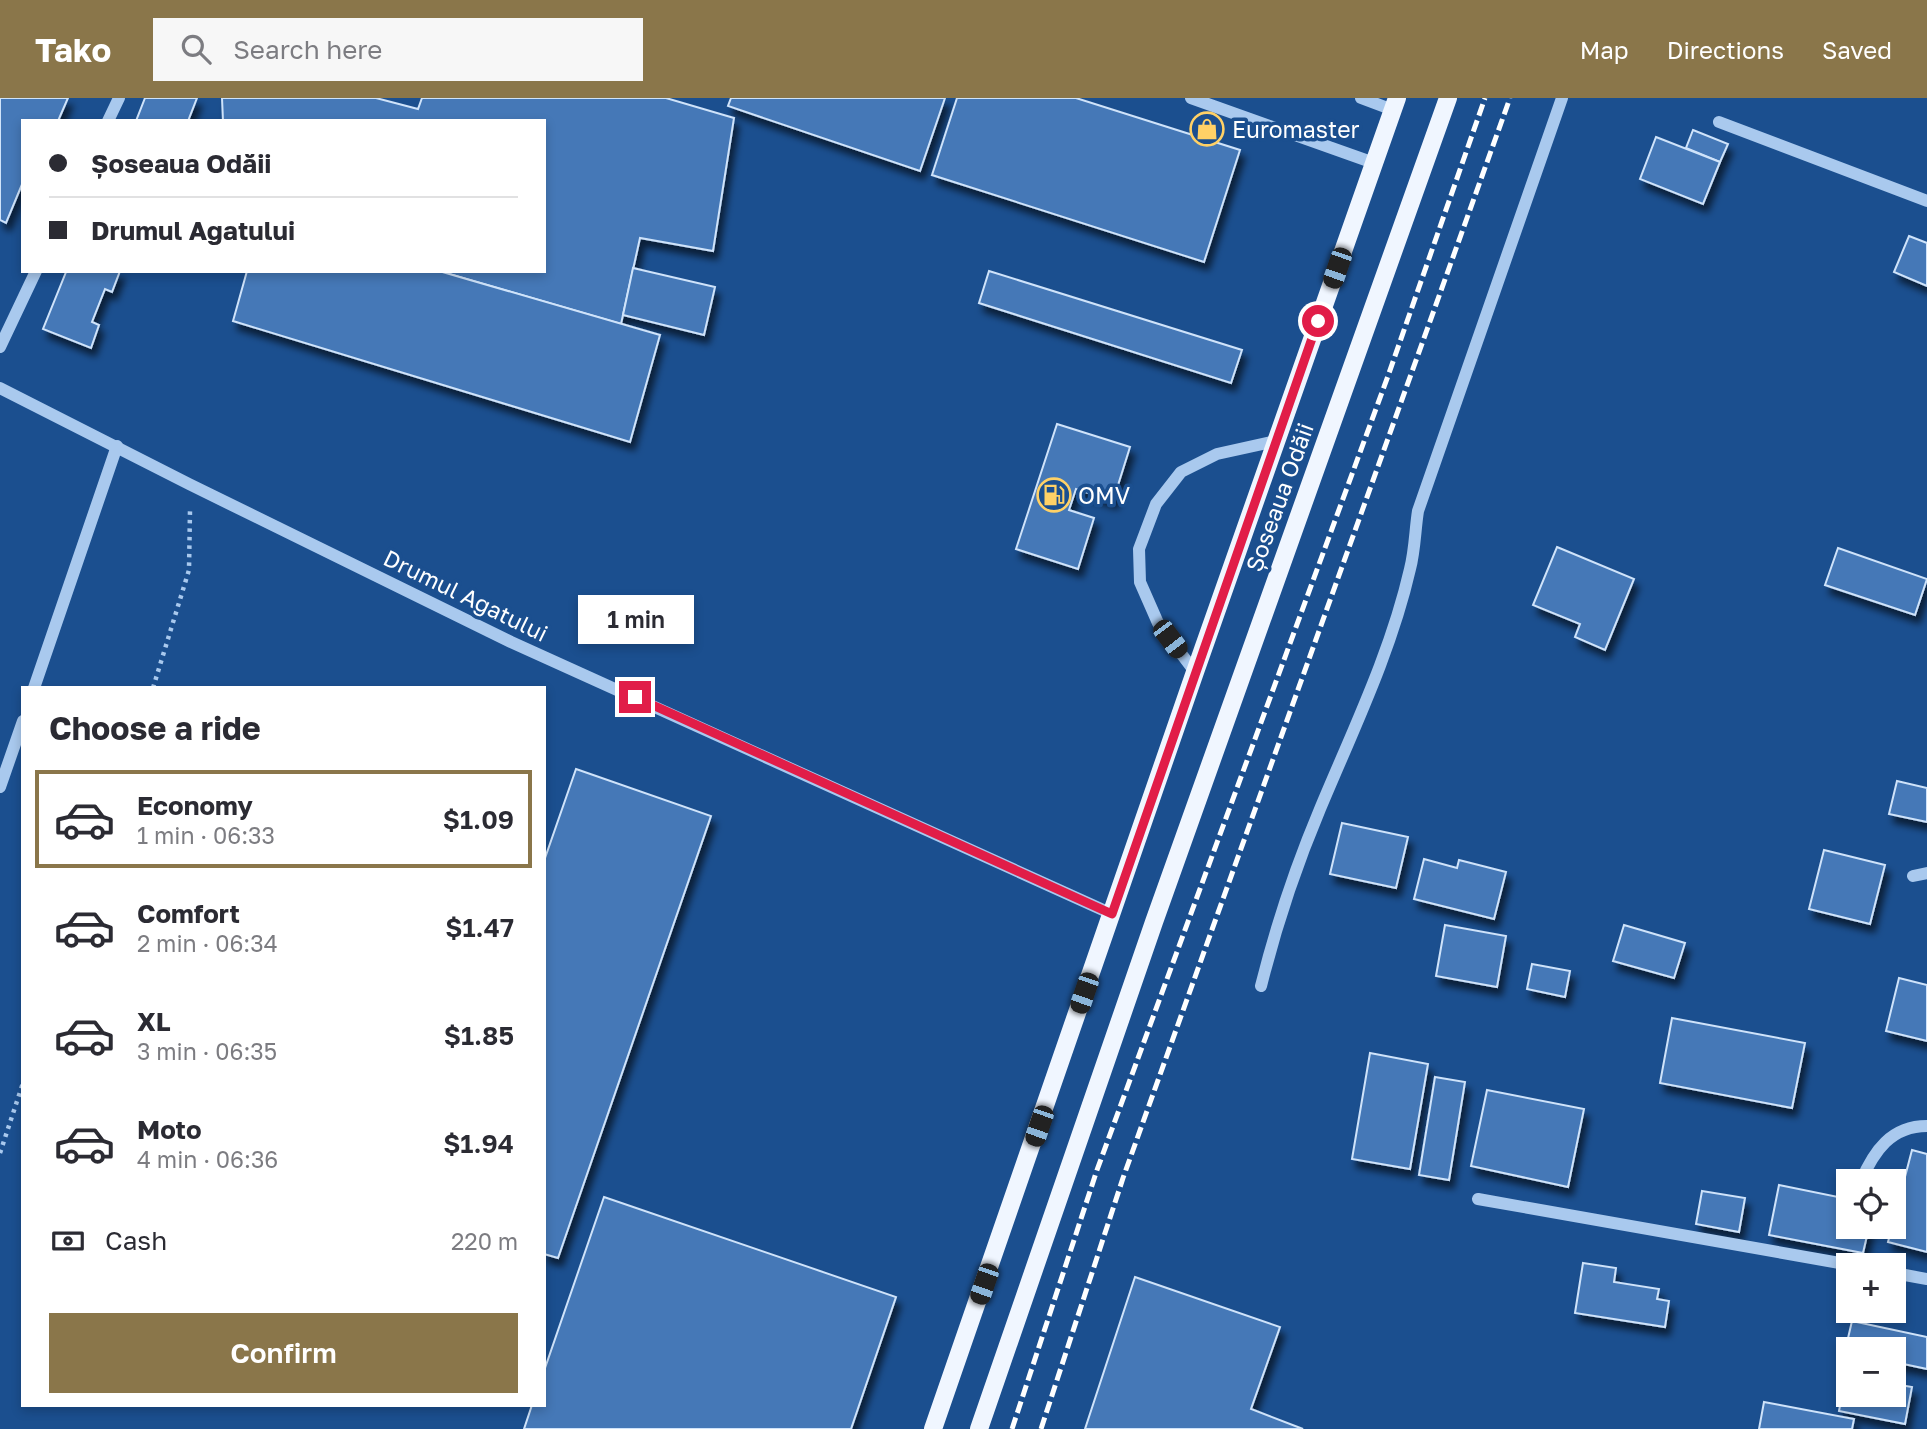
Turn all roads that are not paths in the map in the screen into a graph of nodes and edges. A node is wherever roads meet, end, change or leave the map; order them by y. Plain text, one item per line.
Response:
1 (119, 98) edge
2 (1191, 98) edge
3 (1360, 98) edge
4 (1448, 98) edge
5 (1562, 98) edge
6 (1395, 104) edge
7 (109, 119) edge
8 (1719, 122) dead end
9 (1374, 163) junction
10 (1927, 201) edge
11 (35, 273) edge
12 (0, 347) edge
13 (0, 388) edge
14 (1276, 441) junction
15 (117, 446) junction
16 (1195, 672) junction
17 (35, 686) edge
18 (21, 727) edge
19 (0, 787) edge
20 (1927, 873) edge
21 (1913, 876) dead end
22 (1112, 914) junction
23 (1261, 986) dead end
24 (1927, 1126) edge
25 (1866, 1169) edge
26 (1478, 1199) dead end
27 (1836, 1262) edge
28 (1906, 1275) edge
29 (1927, 1279) edge
30 (933, 1429) edge
31 (979, 1429) edge

1 - 7 street
2 - 9 street
3 - 6 street
4 - 31 main road, Șoseaua Odăii
5 - 23 street
6 - 9 main road, Șoseaua Odăii
8 - 10 street
9 - 14 main road, Șoseaua Odăii
11 - 12 street
13 - 15 street, Drumul Agatului
14 - 16 main road, Șoseaua Odăii
14 - 16 street
15 - 17 street
15 - 22 street, Drumul Agatului
16 - 22 main road, Șoseaua Odăii
18 - 19 street
20 - 21 street
22 - 30 main road, Șoseaua Odăii
24 - 25 street
26 - 27 street
28 - 29 street

